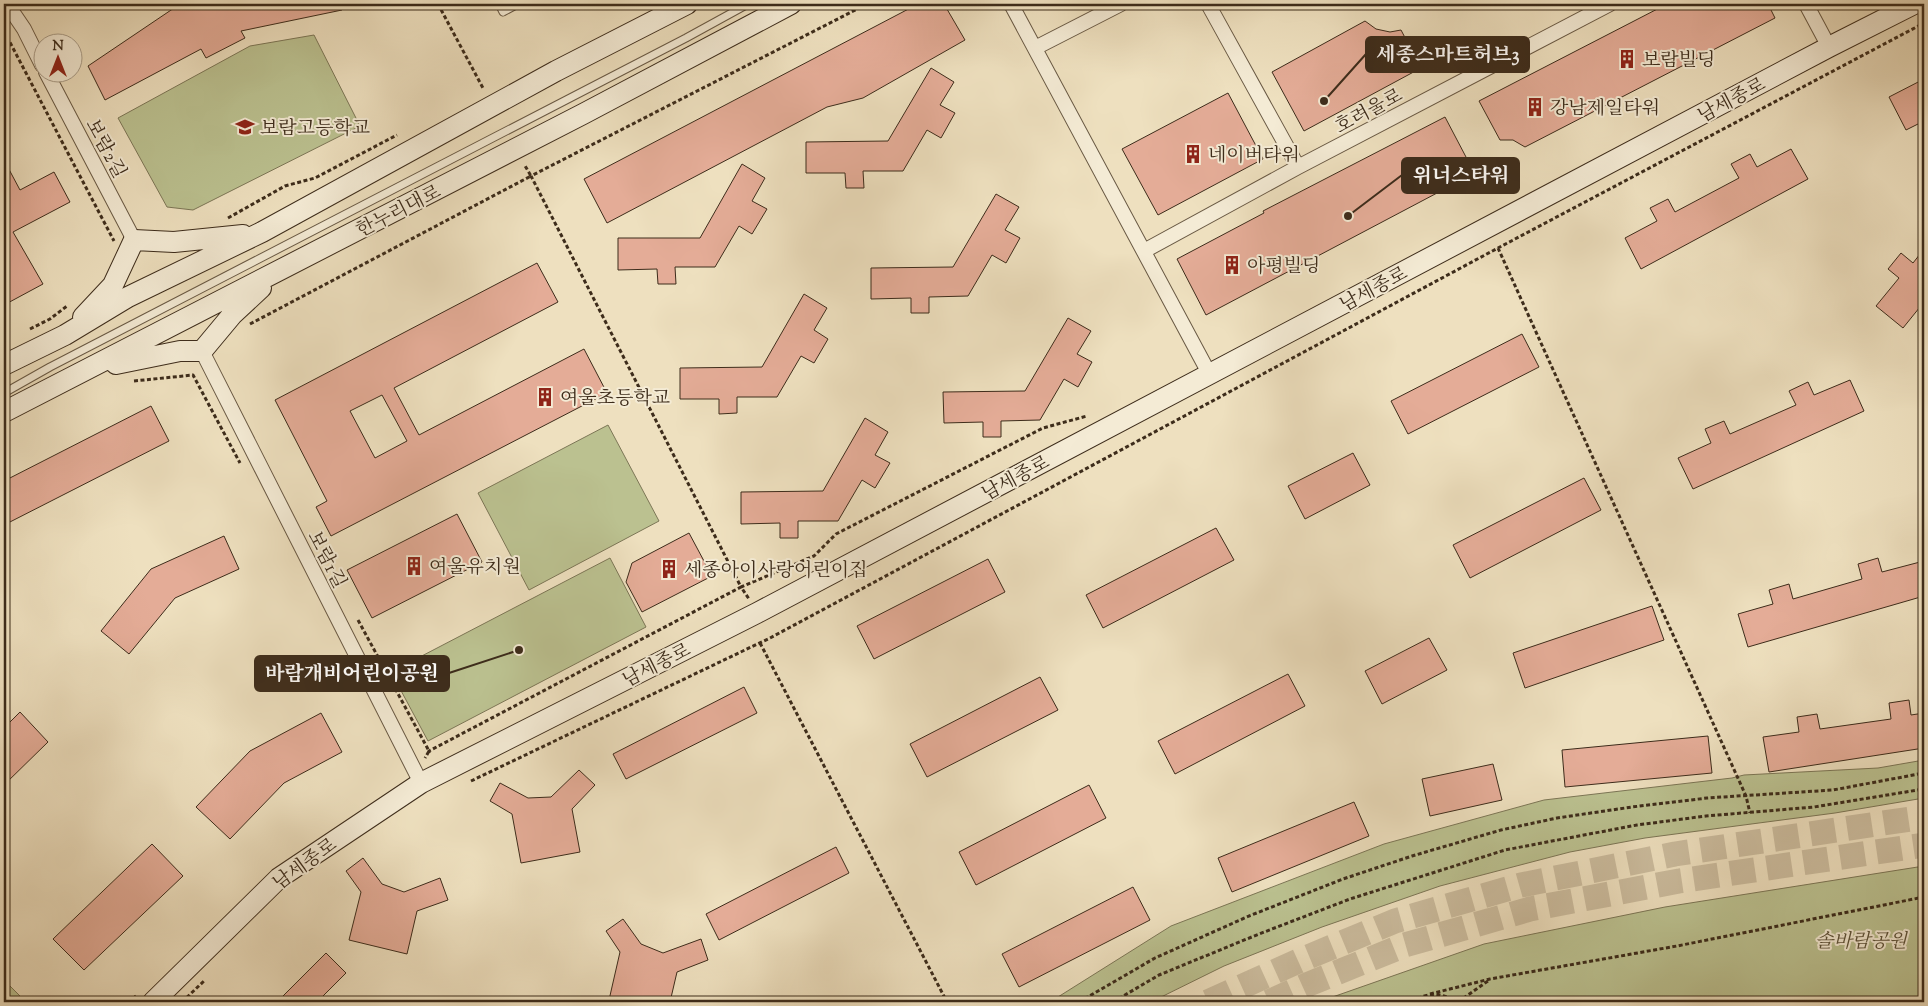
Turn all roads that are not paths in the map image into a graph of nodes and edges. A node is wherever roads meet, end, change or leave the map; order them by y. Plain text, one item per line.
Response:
1 (7, 4) edge
2 (15, 4) edge
3 (499, 4) edge
4 (518, 4) edge
5 (687, 4) edge
6 (748, 4) edge
7 (791, 4) edge
8 (1011, 4) edge
9 (1121, 4) edge
10 (1208, 4) edge
11 (1610, 4) edge
12 (1806, 4) edge
13 (1914, 4) edge
14 (24, 29) junction
15 (32, 45) edge
16 (1829, 47) junction
17 (1035, 48) junction
18 (51, 82) edge
19 (1298, 167) junction
20 (262, 232) junction
21 (134, 240) junction
22 (1144, 251) junction
23 (279, 271) junction
24 (65, 335) junction
25 (206, 359) junction
26 (4, 365) edge
27 (81, 373) junction
28 (1210, 375) junction
29 (4, 393) edge
30 (4, 412) edge
31 (421, 783) junction
32 (145, 999) edge

1 - 14 street
2 - 14 street
3 - 4 lane
5 - 20 street
6 - 29 lane
7 - 23 street, 한누리대로
8 - 17 street
9 - 17 street
10 - 19 street
11 - 19 street, 호려울로
12 - 16 street
13 - 16 street, 남세종로
14 - 15 street
16 - 28 street, 남세종로
17 - 22 street
18 - 21 street, 보람2길
19 - 22 street, 호려울로
20 - 21 street
20 - 24 street
21 - 24 street
22 - 28 street
23 - 25 street
23 - 27 street, 한누리대로
24 - 26 street
25 - 27 street
25 - 31 street, 보람1길
27 - 30 street, 한누리대로
28 - 31 street, 남세종로
31 - 32 street, 남세종로

